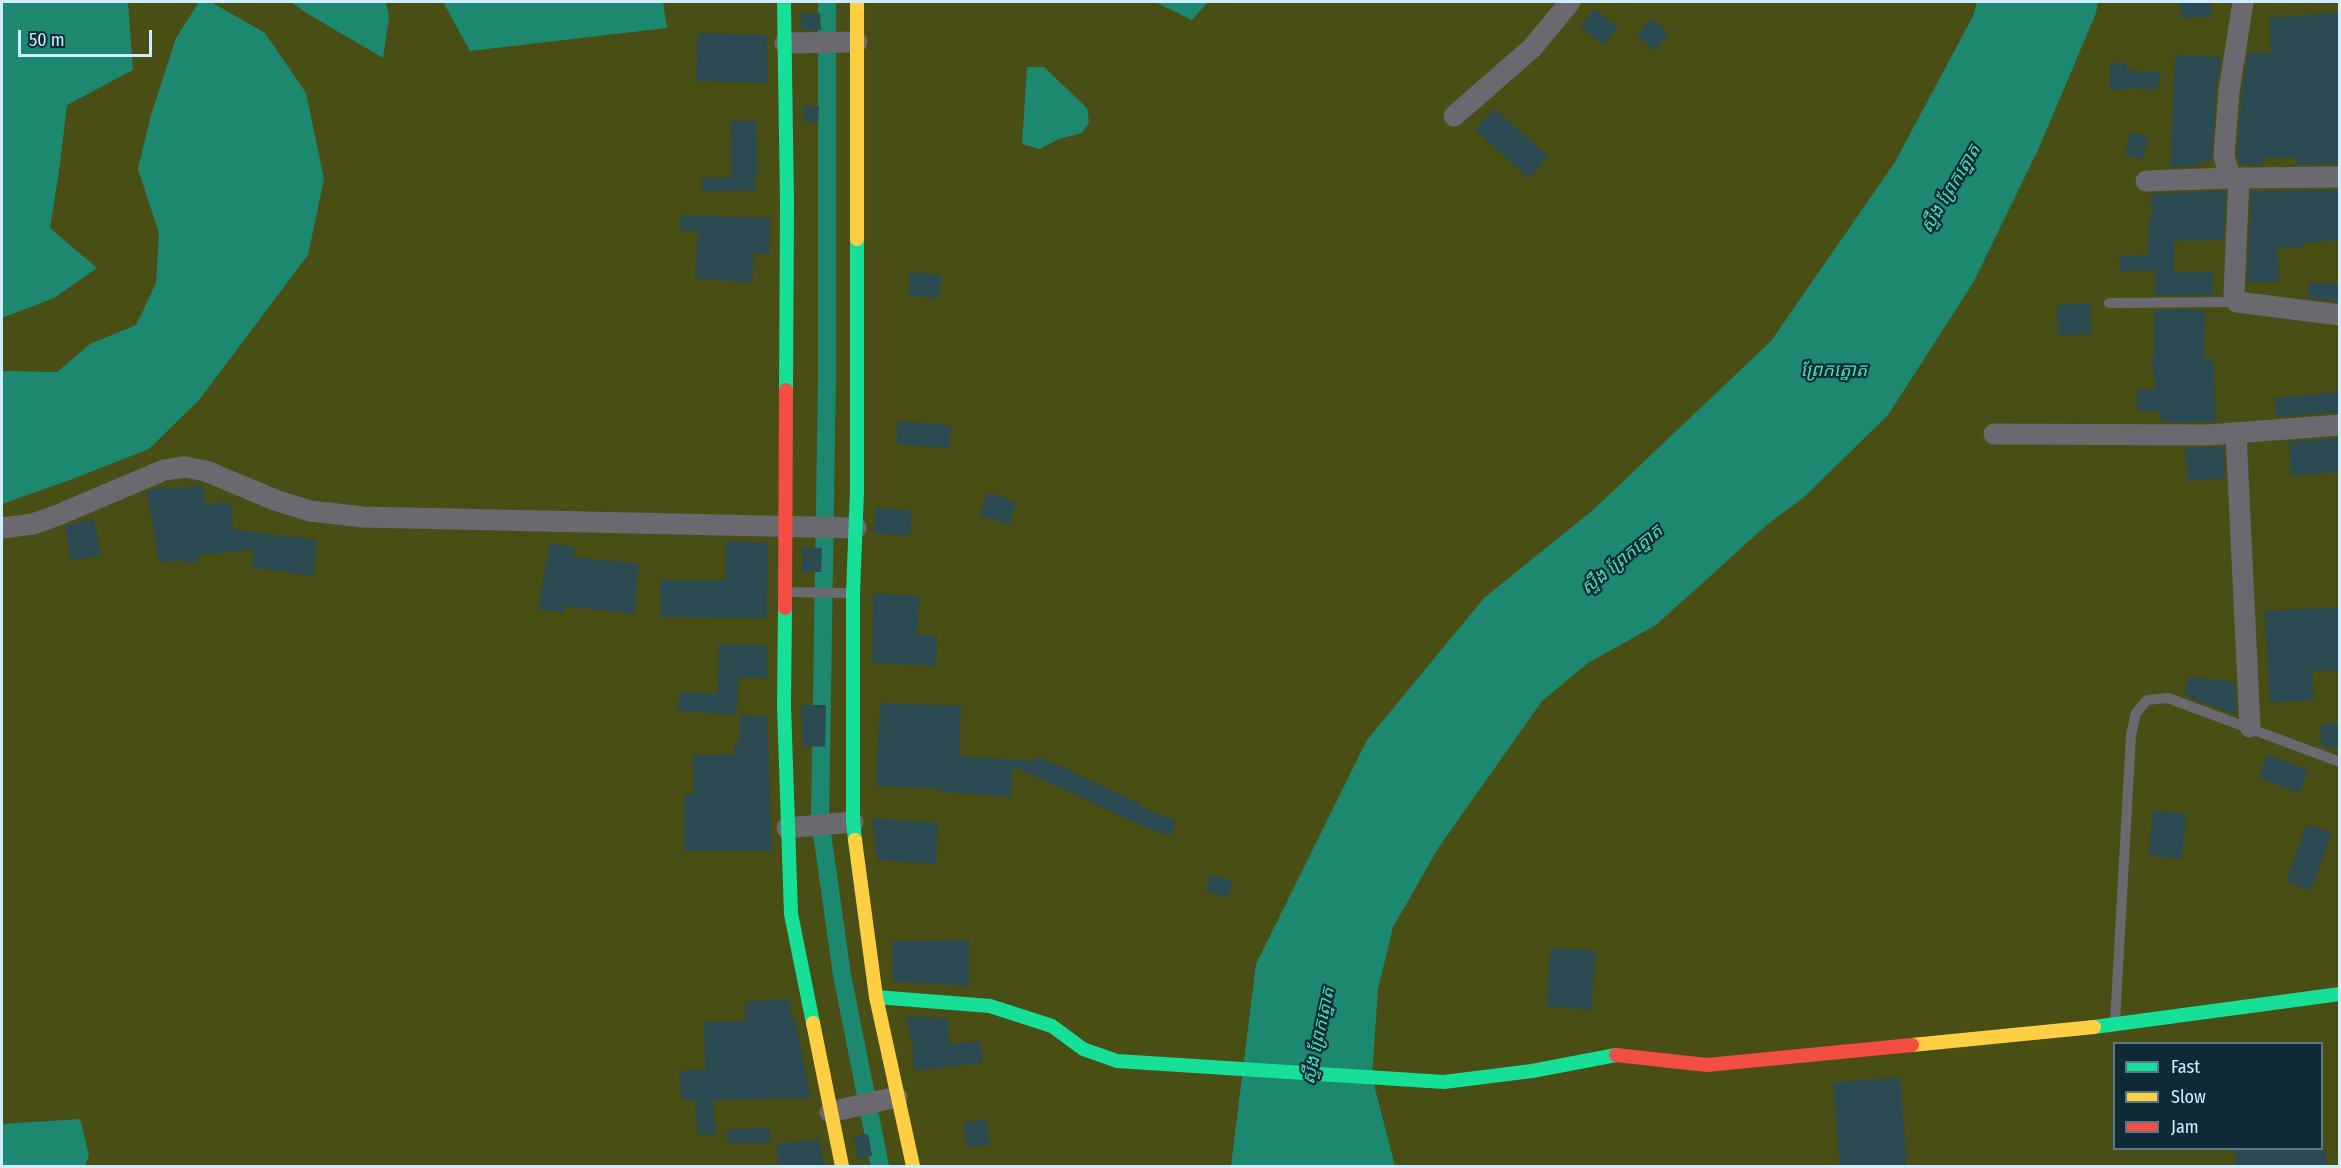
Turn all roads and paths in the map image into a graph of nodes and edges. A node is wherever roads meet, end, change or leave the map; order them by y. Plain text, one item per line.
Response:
1 (784, 2) edge
2 (857, 2) edge
3 (1570, 2) edge
4 (2243, 2) edge
5 (857, 42) junction
6 (785, 43) junction
7 (1454, 116) dead end
8 (2340, 177) edge
9 (2234, 178) junction
10 (2146, 181) dead end
11 (2237, 302) junction
12 (2109, 303) dead end
13 (2340, 315) edge
14 (2340, 425) edge
15 (2236, 433) junction
16 (1994, 434) dead end
17 (2, 528) edge
18 (790, 528) junction
19 (856, 528) junction
20 (785, 591) junction
21 (854, 593) junction
22 (2250, 727) junction
23 (2340, 762) edge
24 (853, 822) junction
25 (795, 828) junction
26 (2340, 994) edge
27 (876, 998) junction
28 (2115, 1025) junction
29 (889, 1099) junction
30 (838, 1110) junction
31 (842, 1167) edge
32 (913, 1167) edge

1 - 6 street
2 - 5 street
3 - 7 street
4 - 9 street
5 - 6 street
5 - 19 street
6 - 18 street
8 - 9 street
9 - 10 street
9 - 11 street
11 - 12 lane
11 - 13 street
14 - 15 street
15 - 16 street
15 - 22 street
17 - 18 street
18 - 19 street
18 - 20 street
19 - 21 street
20 - 21 lane
20 - 25 street
21 - 24 street
22 - 23 lane
22 - 28 lane
24 - 25 street
24 - 27 street
25 - 30 street
26 - 28 street
27 - 28 street
27 - 29 street
29 - 30 street
29 - 32 street
30 - 31 street

